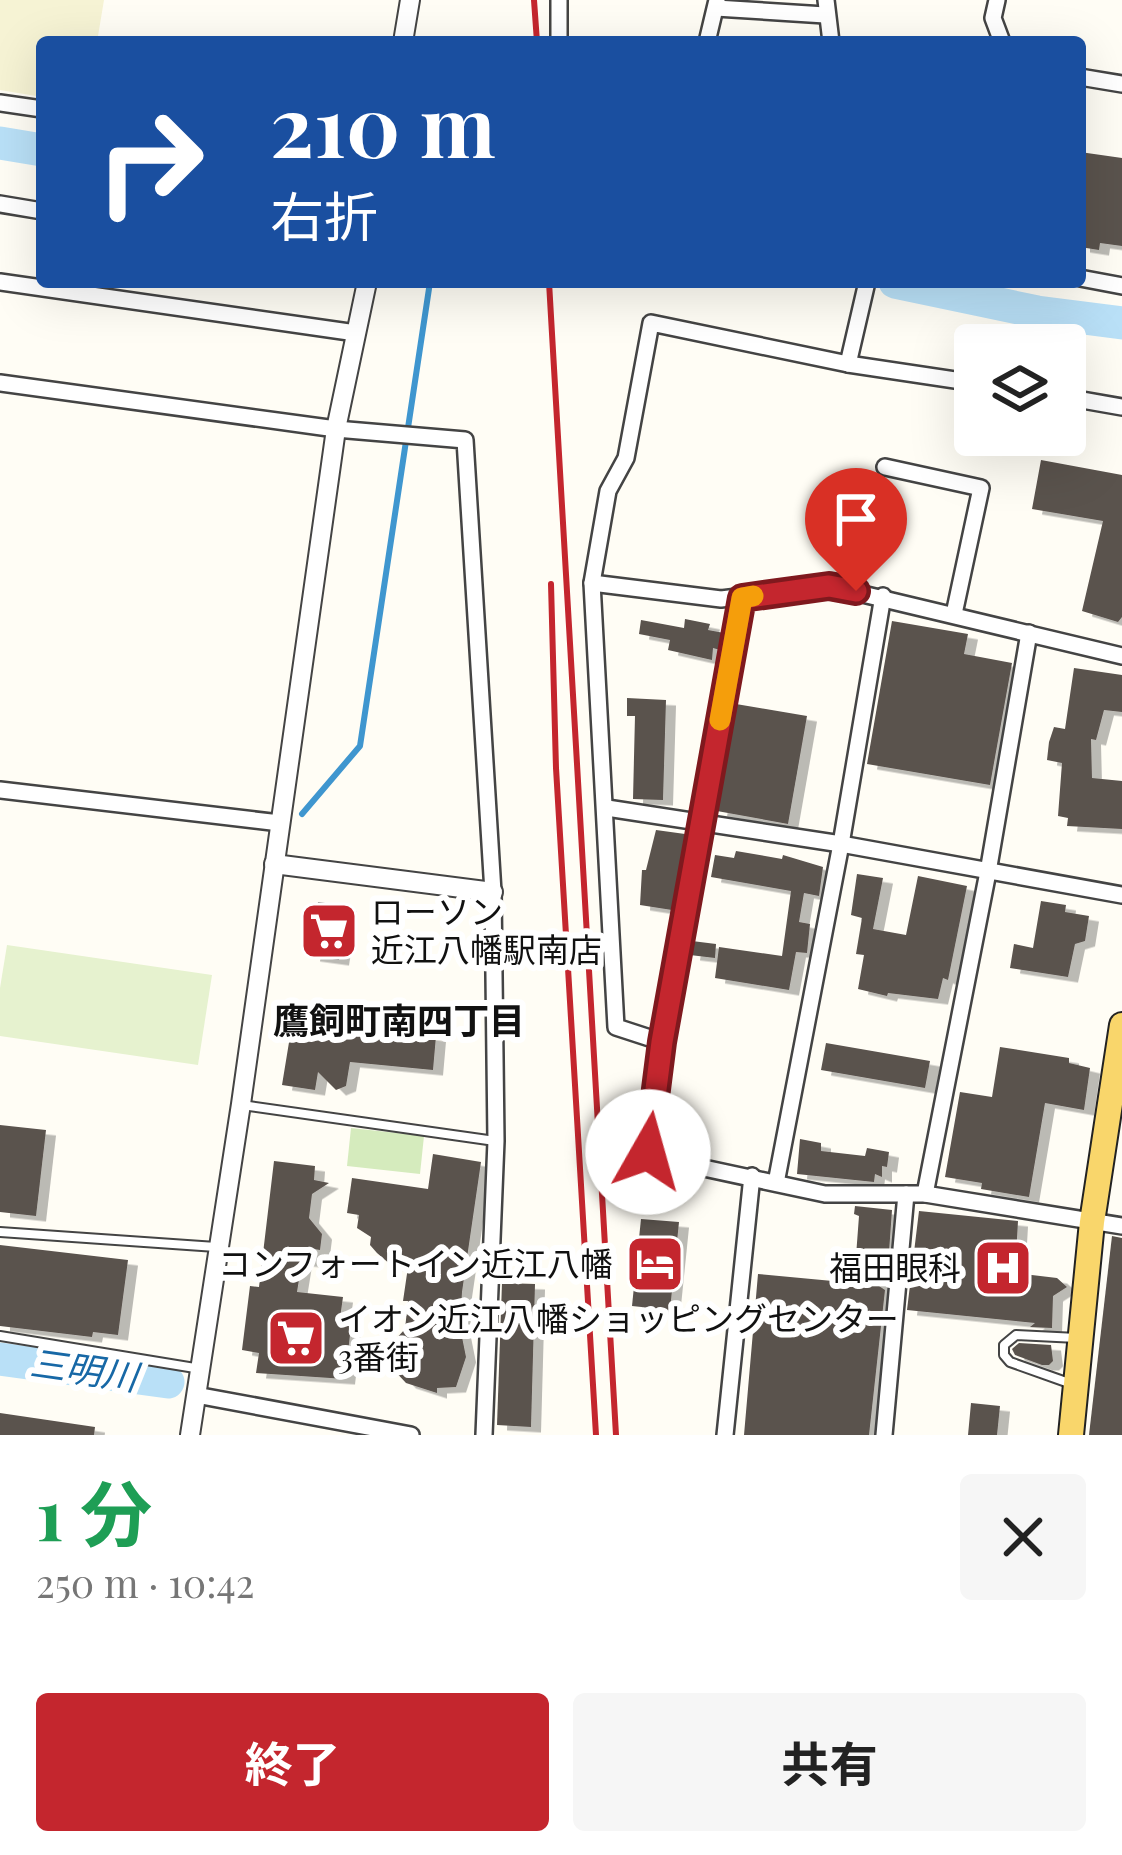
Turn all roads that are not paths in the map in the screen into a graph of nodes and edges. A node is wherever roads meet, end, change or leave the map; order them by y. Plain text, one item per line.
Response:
1 (410, 0) edge
2 (559, 0) edge
3 (979, 0) edge
4 (997, 0) edge
5 (717, 4) edge
6 (825, 7) edge
7 (993, 18) junction
8 (404, 36) edge
9 (559, 36) edge
10 (709, 36) edge
11 (1000, 36) edge
12 (1086, 78) edge
13 (1122, 84) edge
14 (0, 103) edge
15 (36, 109) edge
16 (0, 204) edge
17 (36, 210) edge
18 (1086, 279) edge
19 (0, 281) edge
20 (36, 286) edge
21 (1122, 286) edge
22 (48, 288) edge
23 (366, 288) edge
24 (866, 288) edge
25 (356, 333) junction
26 (848, 364) junction
27 (954, 379) edge
28 (0, 383) edge
29 (1086, 401) edge
30 (1122, 407) edge
31 (336, 429) junction
32 (885, 467) dead end
33 (592, 583) junction
34 (883, 596) junction
35 (742, 598) junction
36 (954, 614) junction
37 (1029, 633) junction
38 (1122, 656) edge
39 (0, 790) edge
40 (607, 808) junction
41 (280, 823) junction
42 (700, 825) junction
43 (842, 844) junction
44 (274, 865) junction
45 (988, 872) junction
46 (493, 892) junction
47 (1122, 895) edge
48 (1122, 1025) edge
49 (662, 1042) junction
50 (241, 1104) junction
51 (496, 1141) junction
52 (752, 1176) junction
53 (776, 1183) junction
54 (906, 1194) junction
55 (925, 1194) junction
56 (1092, 1222) junction
57 (1122, 1226) edge
58 (0, 1232) edge
59 (217, 1247) junction
60 (0, 1336) edge
61 (1080, 1338) junction
62 (202, 1369) junction
63 (1076, 1385) junction
64 (196, 1395) junction
65 (190, 1435) edge
66 (411, 1435) edge
67 (484, 1435) edge
68 (725, 1435) edge
69 (884, 1435) edge
70 (1071, 1435) edge

1 - 8 street
2 - 9 street
3 - 7 street
4 - 7 street
5 - 6 street
5 - 10 street
7 - 11 street
12 - 13 street
14 - 15 street
16 - 17 street
18 - 21 street
19 - 20 street
22 - 25 street
23 - 25 street
24 - 26 street
25 - 31 street
26 - 27 street
26 - 33 street
28 - 31 street
29 - 30 street
31 - 41 street
31 - 46 street
32 - 36 street
33 - 35 street
33 - 40 street
34 - 35 street
34 - 36 street
34 - 43 street
35 - 42 street
36 - 37 street
37 - 38 street
37 - 45 street
39 - 41 street
40 - 42 street
40 - 49 street
41 - 44 street
42 - 43 street
42 - 49 street
43 - 45 street
43 - 53 street
44 - 46 street
44 - 50 street
45 - 47 street
45 - 55 street
46 - 51 street
48 - 56 main road
49 - 52 street
50 - 51 lane
50 - 59 street
51 - 67 street
52 - 53 street
52 - 68 street
53 - 54 street
54 - 55 street
54 - 69 street
55 - 56 street
56 - 57 street
56 - 61 main road
58 - 59 lane
59 - 62 street
60 - 62 lane
61 - 63 main road
61 - 63 lane
62 - 64 street
63 - 70 main road
64 - 65 street
64 - 66 street

